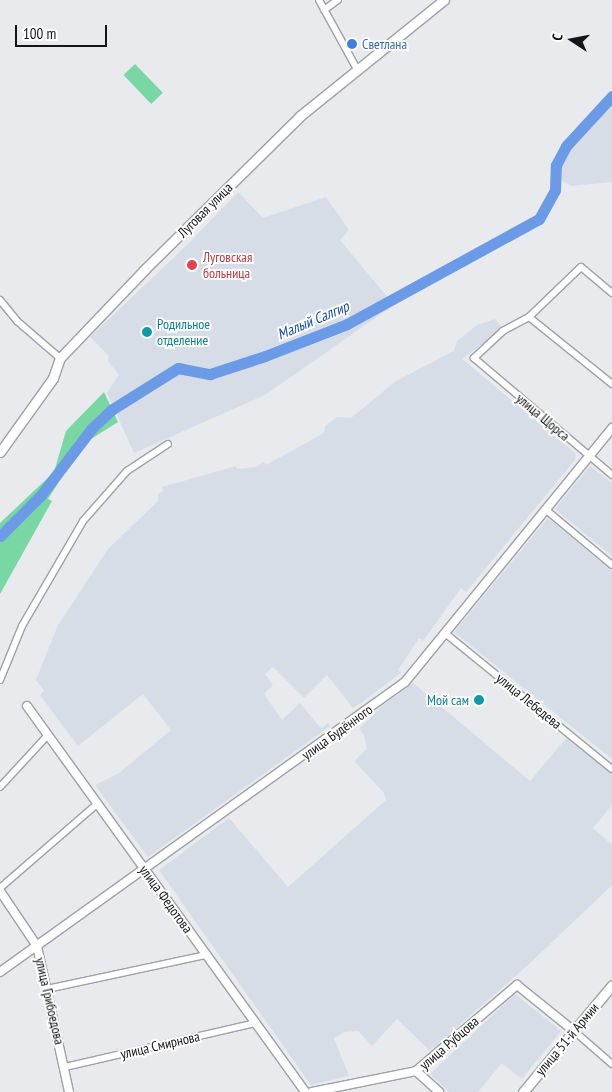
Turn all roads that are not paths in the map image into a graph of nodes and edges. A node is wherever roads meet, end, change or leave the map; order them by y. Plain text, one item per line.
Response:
1 (319, 0) edge
2 (338, 0) edge
3 (444, 0) edge
4 (324, 10) junction
5 (357, 69) junction
6 (612, 293) edge
7 (0, 300) edge
8 (530, 317) junction
9 (60, 358) junction
10 (612, 384) edge
11 (612, 428) edge
12 (168, 444) dead end
13 (0, 452) edge
14 (589, 456) junction
15 (612, 475) edge
16 (545, 509) junction
17 (612, 565) edge
18 (445, 633) junction
19 (0, 680) edge
20 (27, 706) dead end
21 (47, 736) junction
22 (612, 769) edge
23 (0, 787) edge
24 (97, 804) junction
25 (146, 870) junction
26 (0, 889) edge
27 (37, 946) junction
28 (206, 955) junction
29 (0, 972) edge
30 (612, 985) edge
31 (47, 989) junction
32 (254, 1022) junction
33 (574, 1031) junction
34 (612, 1064) edge
35 (65, 1067) junction
36 (416, 1071) junction
37 (70, 1092) edge
38 (304, 1092) edge
39 (312, 1092) edge
40 (439, 1092) edge
41 (523, 1092) edge

1 - 4 street
2 - 4 street
3 - 5 main road, Луговая улица
4 - 5 street
5 - 9 main road, Луговая улица
6 - 8 street
7 - 9 street
8 - 10 street
8 - 14 street, улица Щорса
9 - 13 main road, Луговая улица
11 - 14 street, улица Будённого
12 - 19 street
14 - 15 street, улица Щорса
14 - 16 street, улица Будённого
16 - 17 street
16 - 18 street, улица Будённого
18 - 22 street, улица Лебедева
18 - 25 street, улица Будённого
20 - 21 street, улица Федотова
21 - 23 street
21 - 24 street, улица Федотова
24 - 25 street, улица Федотова
24 - 26 street
25 - 27 street, улица Будённого
25 - 28 street, улица Федотова
26 - 27 street, улица Грибоедова
27 - 29 street, улица Будённого
27 - 31 street, улица Грибоедова
28 - 31 street
28 - 32 street, улица Федотова
30 - 33 main road, улица 51-й Армии
31 - 35 street, улица Грибоедова
32 - 35 street, улица Смирнова
32 - 38 street, улица Федотова
33 - 34 street
33 - 36 street, улица Рубцова
33 - 41 main road, улица 51-й Армии
35 - 37 street, улица Грибоедова
36 - 39 street, улица Рубцова
36 - 40 street

